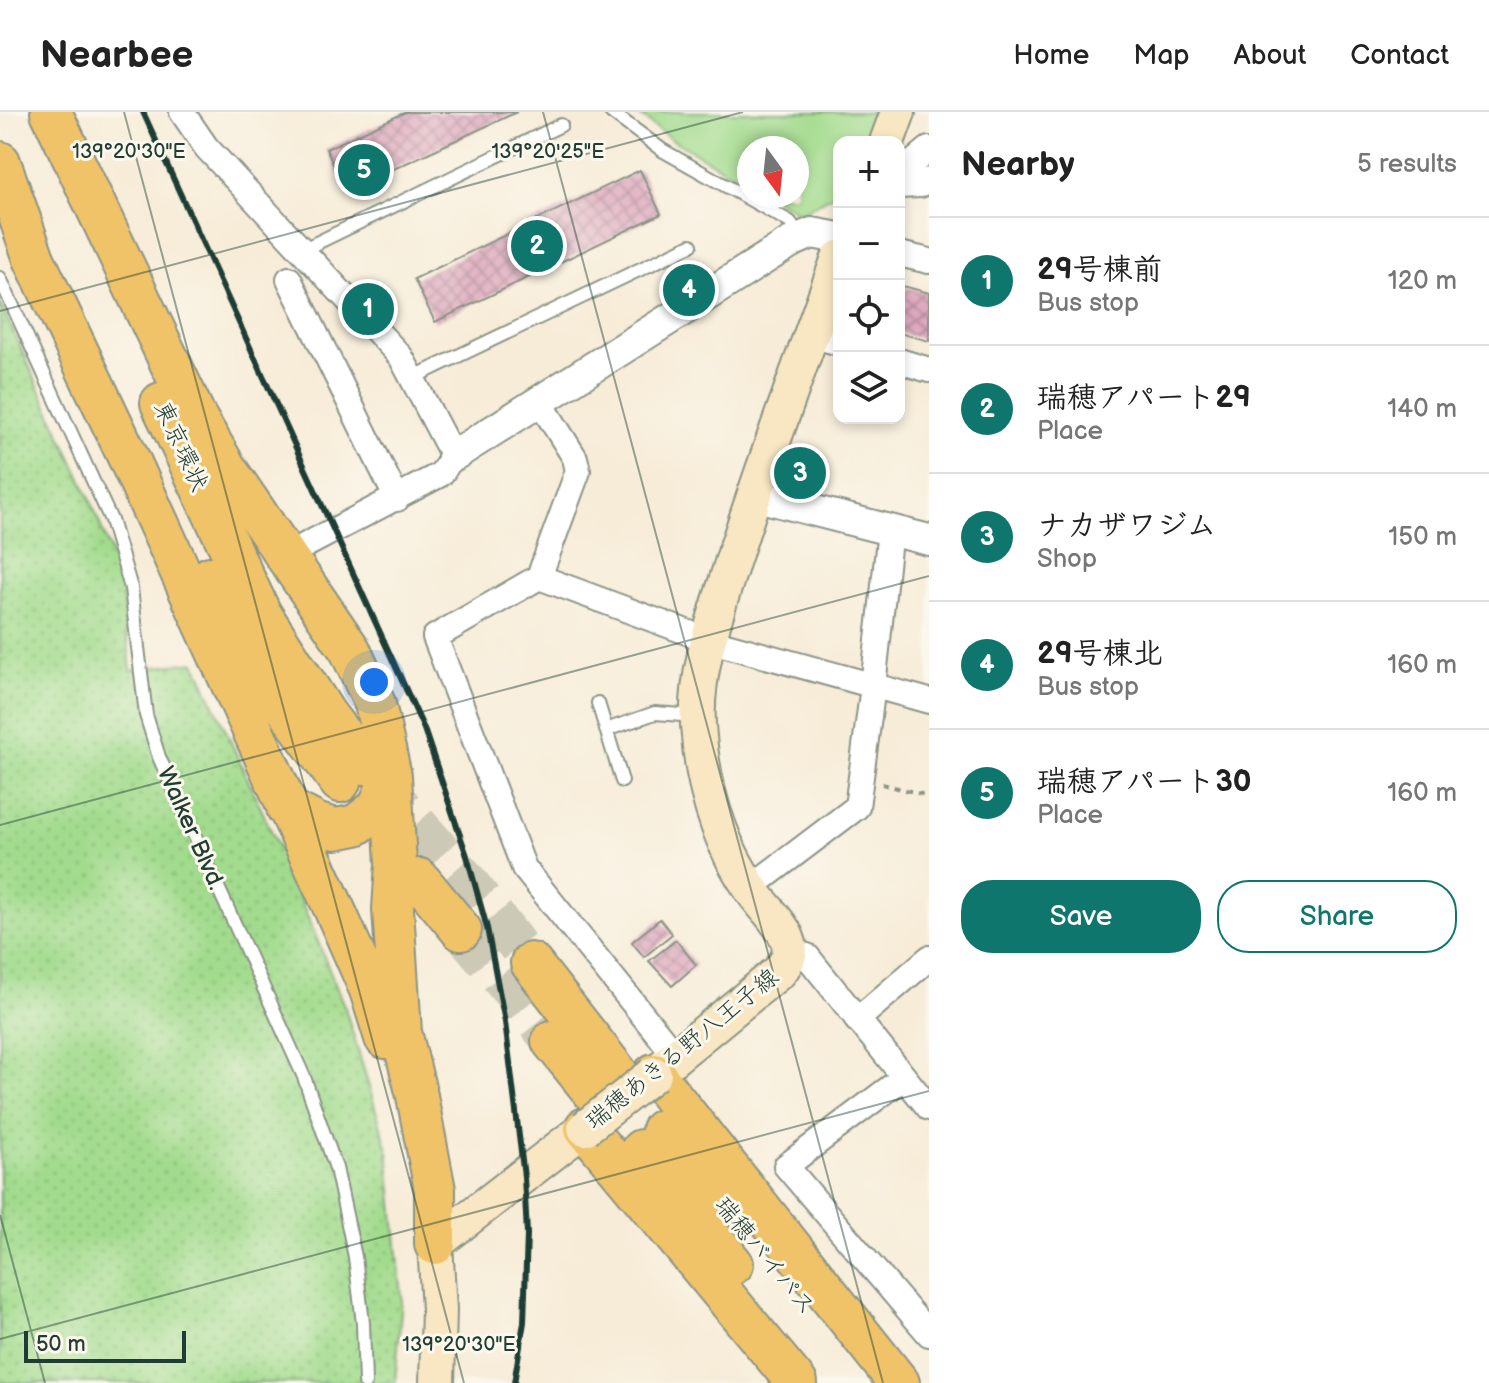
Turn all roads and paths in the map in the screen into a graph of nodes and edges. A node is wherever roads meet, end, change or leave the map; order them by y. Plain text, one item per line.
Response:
1 (28, 112) edge
2 (51, 112) edge
3 (182, 112) edge
4 (611, 112) edge
5 (898, 112) edge
6 (561, 125) dead end
7 (0, 135) edge
8 (889, 136) edge
9 (929, 149) edge
10 (0, 162) edge
11 (905, 166) edge
12 (929, 180) edge
13 (905, 186) edge
14 (801, 237) junction
15 (833, 237) edge
16 (691, 245) dead end
17 (300, 251) junction
18 (905, 255) edge
19 (929, 261) edge
20 (0, 278) edge
21 (289, 279) dead end
22 (835, 280) edge
23 (825, 339) edge
24 (905, 363) edge
25 (929, 370) edge
26 (414, 377) junction
27 (540, 402) junction
28 (453, 456) junction
29 (753, 495) junction
30 (397, 499) junction
31 (890, 530) junction
32 (929, 540) edge
33 (287, 555) junction
34 (539, 577) junction
35 (708, 640) junction
36 (873, 686) junction
37 (929, 701) edge
38 (598, 703) dead end
39 (698, 717) junction
40 (606, 730) junction
41 (365, 774) junction
42 (860, 779) junction
43 (622, 781) dead end
44 (929, 796) edge
45 (287, 808) junction
46 (419, 879) dead end
47 (750, 888) junction
48 (461, 930) tunnel mouth
49 (790, 952) junction
50 (929, 958) edge
51 (531, 963) tunnel mouth
52 (857, 1020) junction
53 (552, 1041) tunnel mouth
54 (903, 1078) junction
55 (625, 1085) junction
56 (929, 1108) edge
57 (435, 1244) junction
58 (929, 1334) edge
59 (365, 1383) edge
60 (437, 1383) edge
61 (797, 1383) edge
62 (829, 1383) edge
63 (869, 1383) edge
64 (899, 1383) edge

1 - 41 highway, 東京環状
2 - 33 highway
3 - 17 street
4 - 14 lane
5 - 8 main road
6 - 17 lane
7 - 41 highway, 東京環状
9 - 11 street
10 - 45 highway
12 - 13 street
14 - 15 street
14 - 27 street
16 - 26 lane
17 - 26 street
18 - 19 street
20 - 59 lane, Walker Blvd.
21 - 30 street
22 - 23 main road, 瑞穂あきる野八王子線
23 - 29 main road, 瑞穂あきる野八王子線
24 - 25 street
26 - 28 street
27 - 28 street
27 - 34 street
28 - 30 street
29 - 31 street
29 - 35 main road, 瑞穂あきる野八王子線
30 - 33 street
31 - 32 street
31 - 36 street
33 - 41 highway
34 - 35 street
34 - 55 street
35 - 36 street
35 - 39 main road, 瑞穂あきる野八王子線
36 - 37 street
36 - 42 street
38 - 40 lane
39 - 40 lane
39 - 47 main road, 瑞穂あきる野八王子線
40 - 43 lane
41 - 45 highway
41 - 57 highway
42 - 44 path
42 - 47 street
45 - 57 highway
46 - 48 highway
47 - 49 main road, 瑞穂あきる野八王子線
49 - 52 street
49 - 55 main road, 瑞穂あきる野八王子線
50 - 52 street
51 - 55 highway
52 - 54 street
53 - 55 highway
54 - 56 street
54 - 58 street
55 - 57 main road, 瑞穂あきる野八王子線
55 - 61 highway
55 - 64 highway
57 - 60 main road
62 - 63 highway, 瑞穂バイパス

